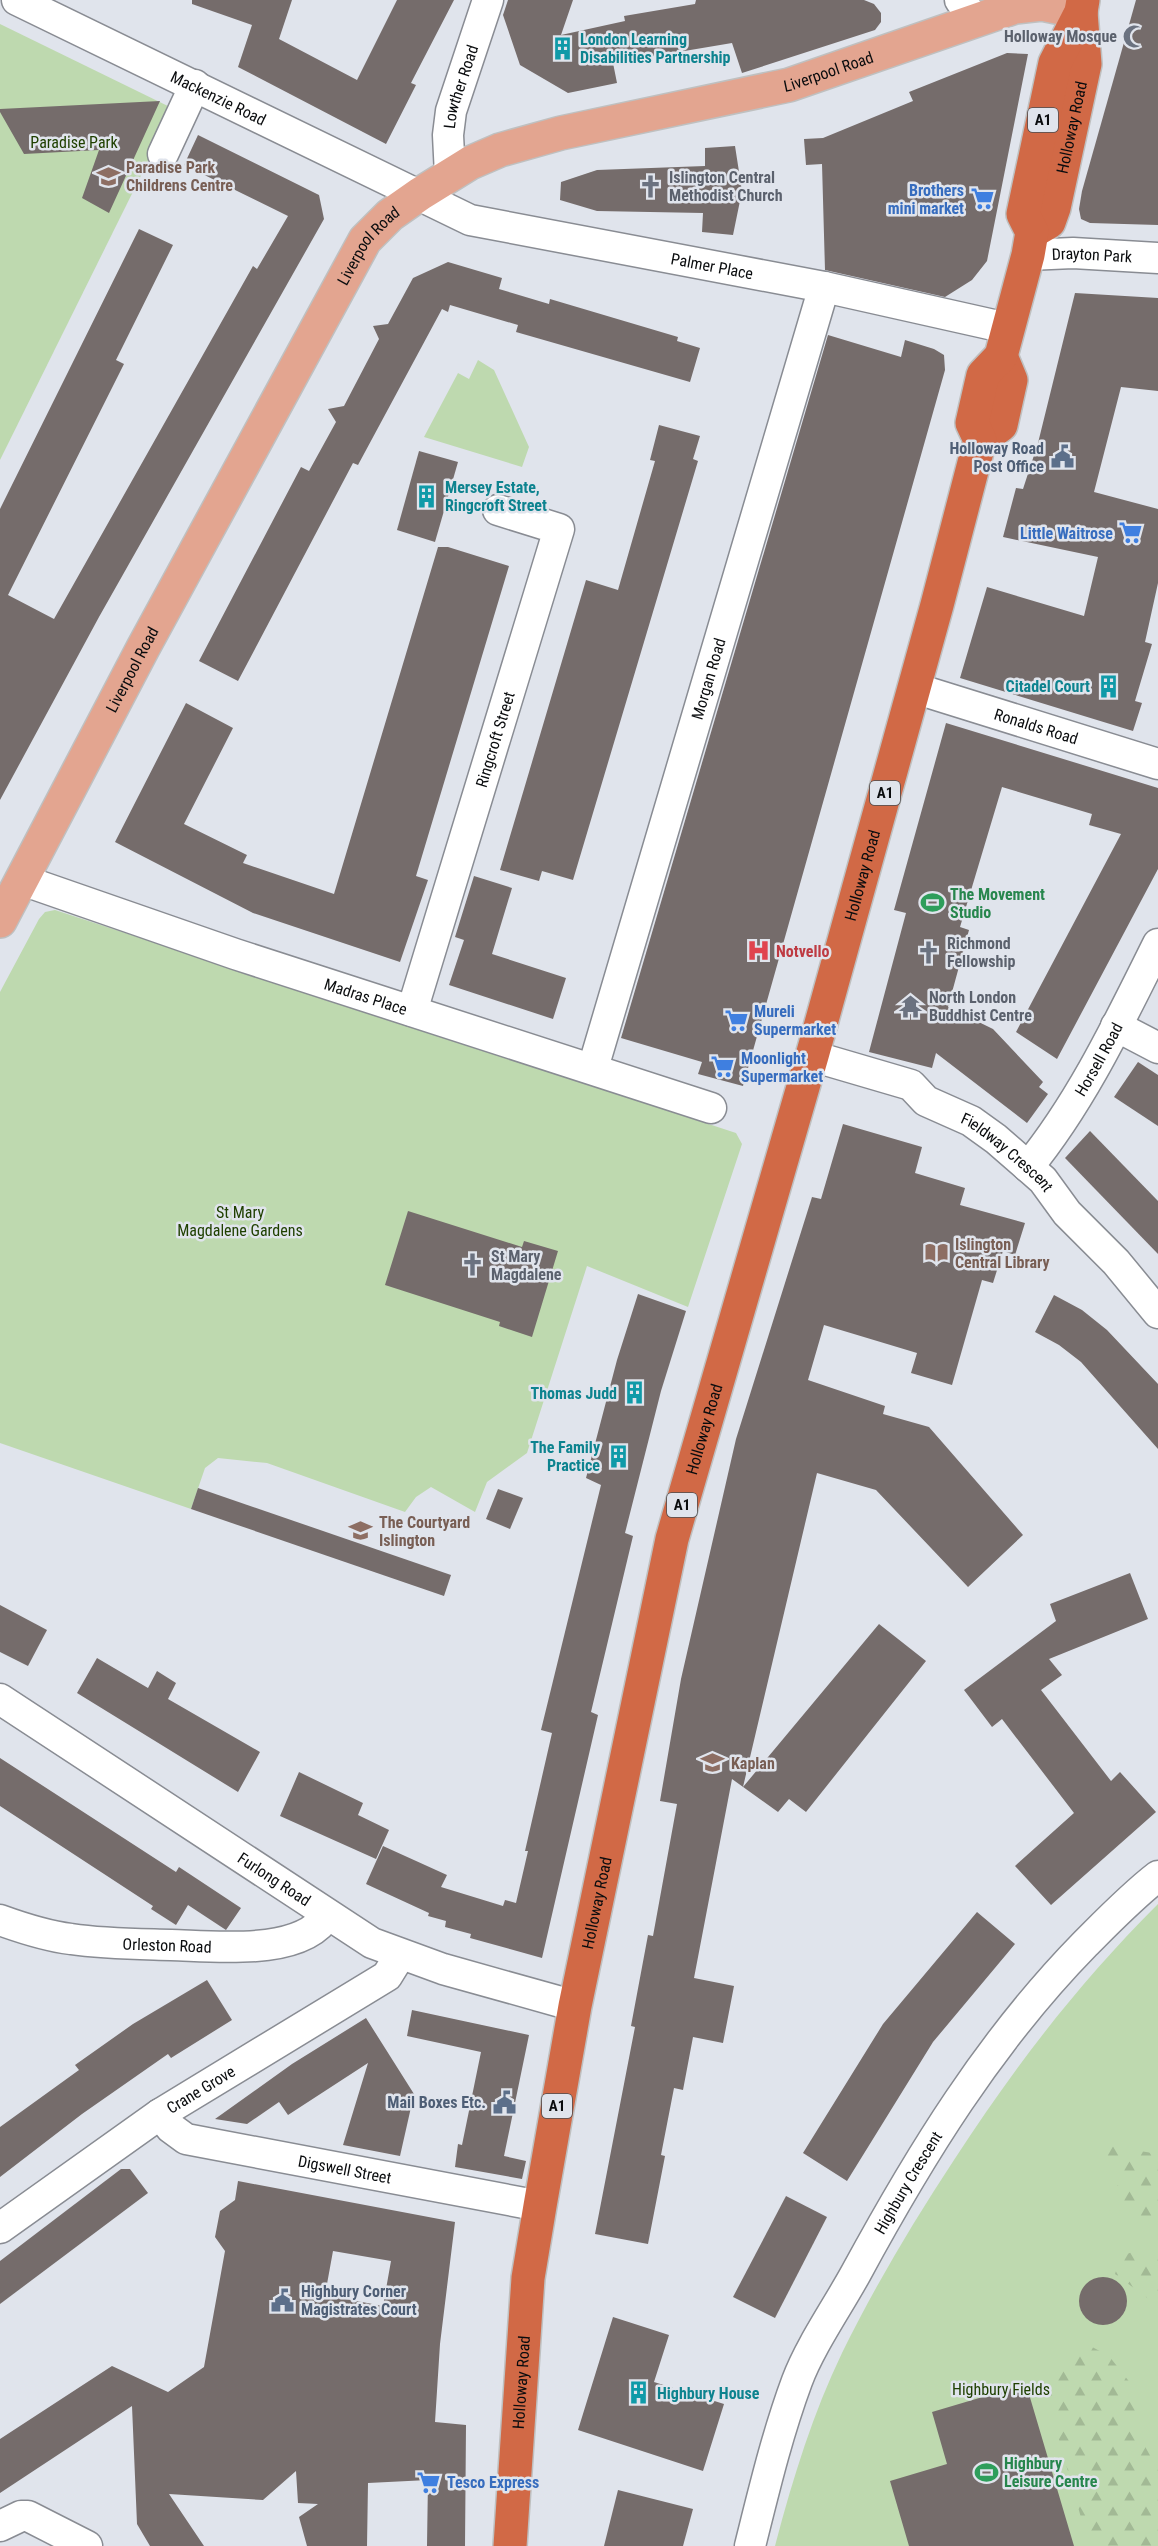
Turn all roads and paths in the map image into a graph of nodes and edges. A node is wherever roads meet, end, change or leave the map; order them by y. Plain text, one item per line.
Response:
1 (17, 0) edge
2 (488, 0) edge
3 (1082, 6) edge
4 (968, 10) edge
5 (195, 85) junction
6 (163, 154) dead end
7 (450, 176) junction
8 (420, 194) junction
9 (1030, 243) junction
10 (1158, 258) edge
11 (824, 287) junction
12 (1004, 342) junction
13 (498, 510) dead end
14 (914, 688) junction
15 (1158, 764) edge
16 (13, 883) edge
17 (0, 921) edge
18 (1158, 944) edge
19 (412, 1011) junction
20 (1116, 1026) junction
21 (1158, 1048) edge
22 (812, 1056) junction
23 (593, 1068) junction
24 (711, 1108) dead end
25 (1028, 1167) junction
26 (1158, 1313) edge
27 (0, 1699) edge
28 (1158, 1876) edge
29 (327, 1915) junction
30 (0, 1920) edge
31 (400, 1955) junction
32 (575, 2006) junction
33 (160, 2114) junction
34 (540, 2206) junction
35 (0, 2228) edge
36 (0, 2526) edge
37 (87, 2546) edge
38 (510, 2546) edge
39 (750, 2546) edge

1 - 5 street, Mackenzie Road
2 - 7 street, Lowther Road
3 - 4 main road, Liverpool Road
3 - 9 highway, Holloway Road / A1
4 - 7 main road, Liverpool Road
5 - 6 street
5 - 8 street, Mackenzie Road
7 - 8 main road, Liverpool Road
8 - 11 street, Palmer Place
8 - 16 main road, Liverpool Road
9 - 10 street, Drayton Park
9 - 12 highway, Holloway Road / A1
11 - 12 street, Palmer Place
11 - 23 street, Morgan Road
12 - 14 highway, Holloway Road / A1
13 - 19 street, Ringcroft Street
14 - 15 street, Ronalds Road
14 - 22 highway, Holloway Road / A1
16 - 17 main road, Liverpool Road
16 - 19 street, Madras Place
18 - 20 street, Horsell Road
19 - 23 street, Madras Place
20 - 21 street
20 - 25 street, Horsell Road
22 - 25 street, Fieldway Crescent
22 - 32 highway, Holloway Road / A1
23 - 24 street, Madras Place
25 - 26 street, Fieldway Crescent
27 - 29 street, Furlong Road
28 - 39 street, Highbury Crescent
29 - 30 street, Orleston Road
29 - 31 street, Furlong Road
31 - 32 street, Furlong Road
31 - 33 street, Crane Grove
32 - 34 highway, Holloway Road / A1
33 - 34 street, Digswell Street
33 - 35 street, Crane Grove
34 - 38 highway, Holloway Road / A1
36 - 37 street

